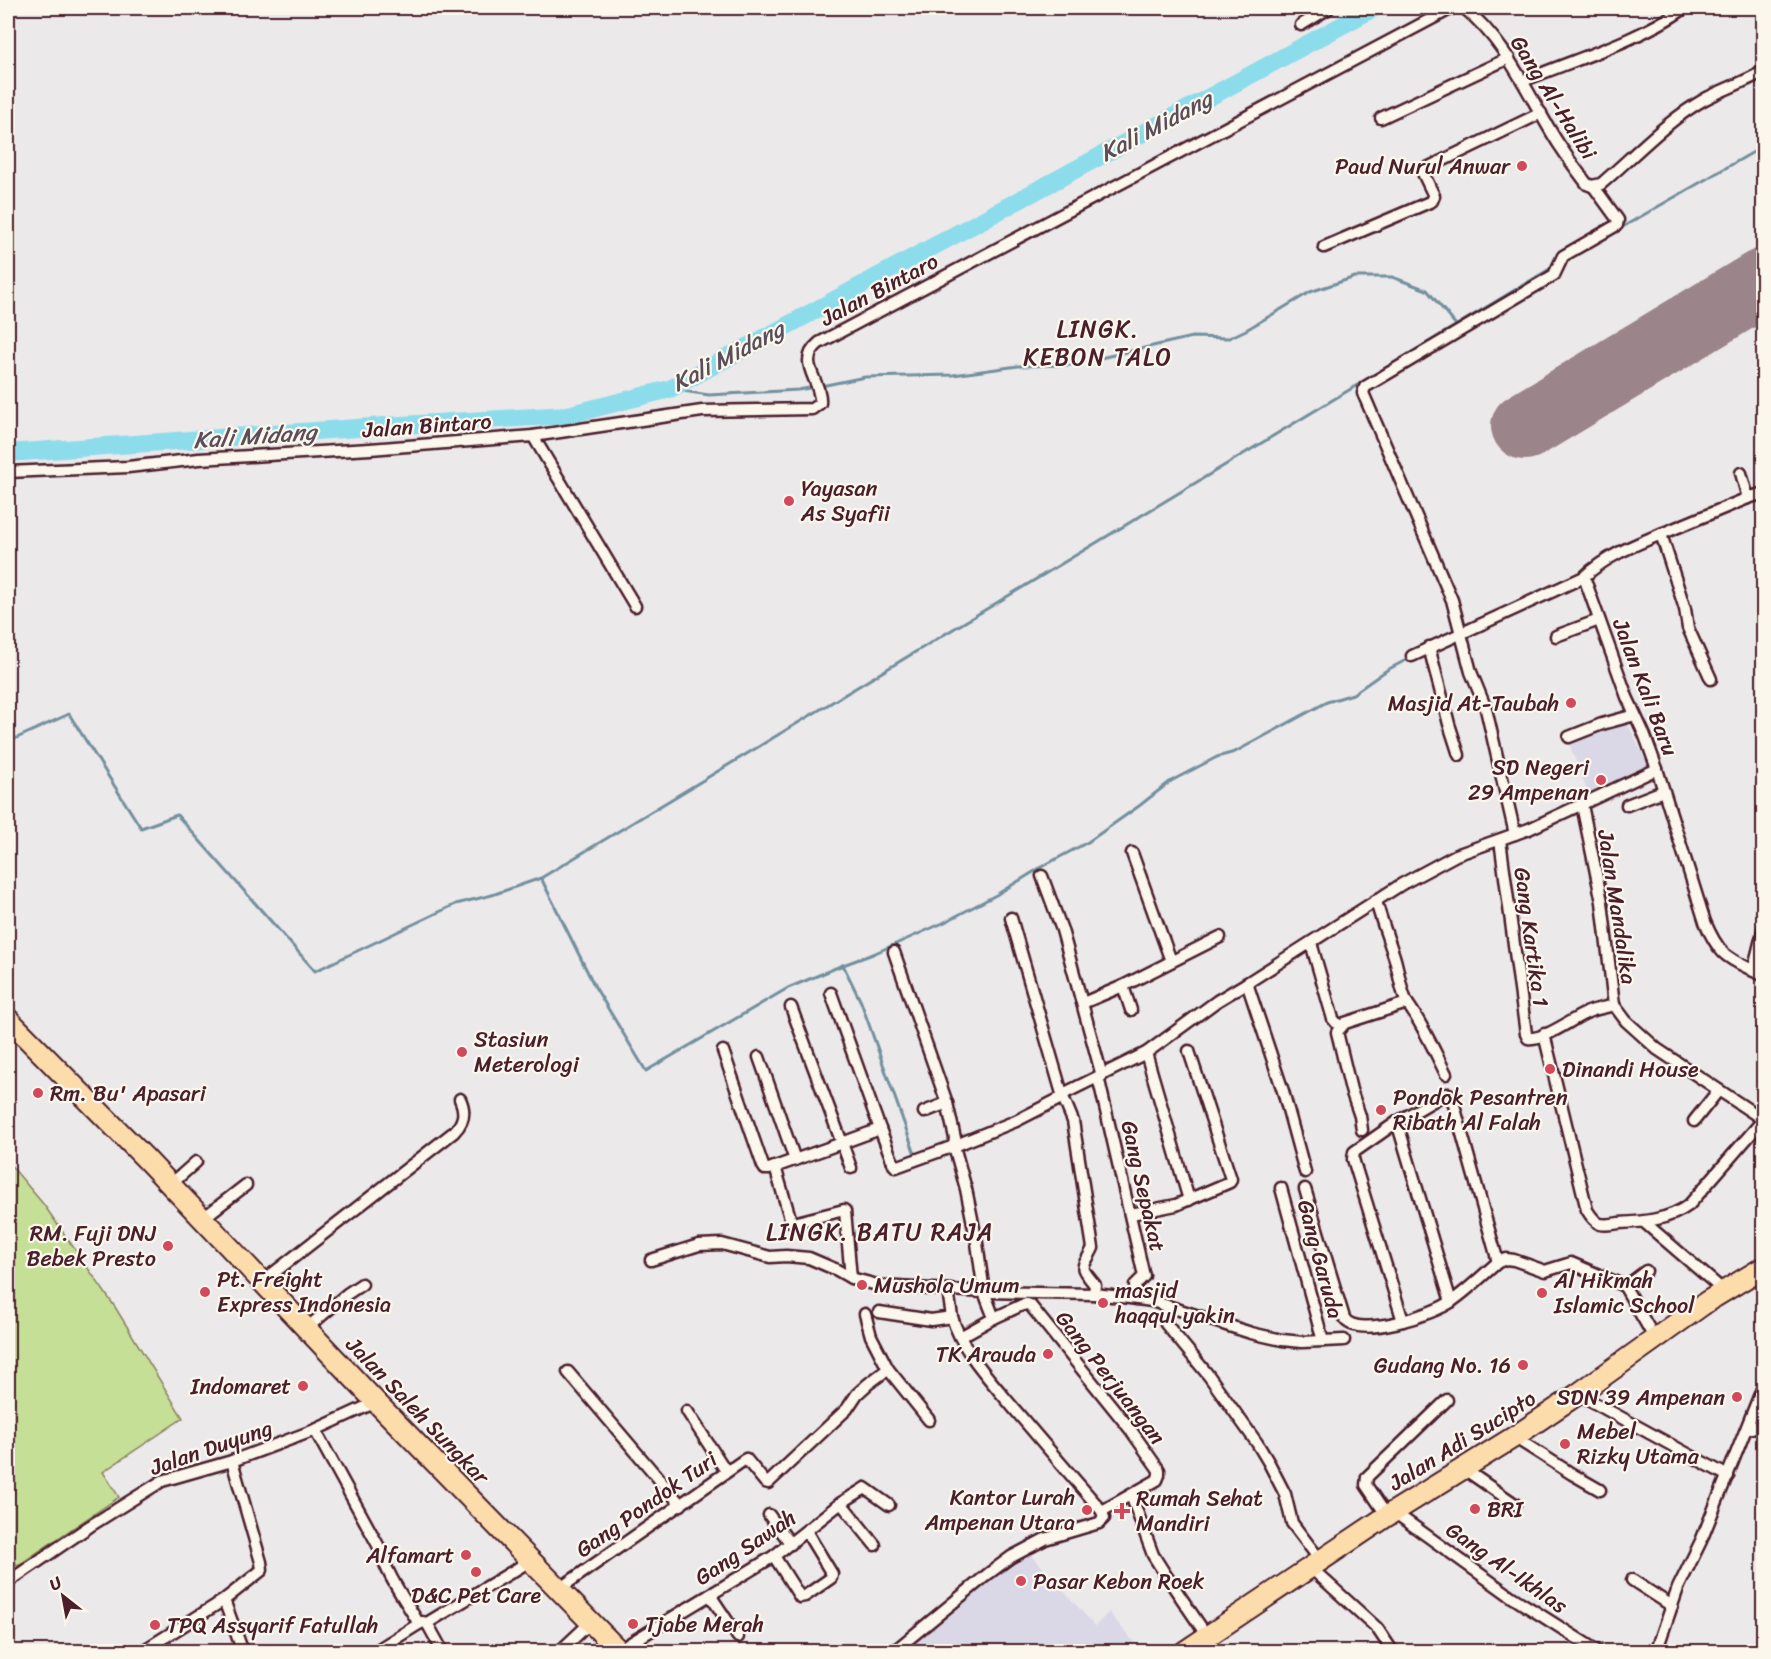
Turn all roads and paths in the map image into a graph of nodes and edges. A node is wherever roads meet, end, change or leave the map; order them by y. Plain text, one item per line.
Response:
1 (1329, 8) edge
2 (1452, 8) edge
3 (1464, 8) edge
4 (1685, 8) edge
5 (1301, 25) dead end
6 (1509, 58) junction
7 (1764, 71) edge
8 (1523, 81) junction
9 (1540, 113) junction
10 (1382, 118) dead end
11 (1594, 187) junction
12 (1324, 247) dead end
13 (533, 436) junction
14 (8, 472) edge
15 (1741, 472) dead end
16 (1764, 493) edge
17 (1748, 498) junction
18 (1661, 534) junction
19 (1584, 577) junction
20 (635, 606) dead end
21 (1599, 620) junction
22 (1459, 633) junction
23 (1556, 636) dead end
24 (1429, 647) junction
25 (1412, 656) dead end
26 (1711, 679) dead end
27 (1635, 715) junction
28 (1569, 737) dead end
29 (1459, 755) dead end
30 (1657, 769) junction
31 (1664, 791) junction
32 (1582, 805) junction
33 (1627, 805) dead end
34 (1515, 834) junction
35 (1500, 840) junction
36 (1132, 853) dead end
37 (1042, 876) dead end
38 (1376, 901) junction
39 (1011, 918) dead end
40 (1764, 927) edge
41 (1220, 937) dead end
42 (1311, 943) junction
43 (894, 952) dead end
44 (1171, 961) junction
45 (1753, 971) junction
46 (1764, 976) edge
47 (1247, 983) junction
48 (1123, 986) junction
49 (831, 993) dead end
50 (1083, 1003) junction
51 (1407, 1003) junction
52 (1614, 1005) junction
53 (791, 1007) dead end
54 (1131, 1010) dead end
55 (8, 1019) edge
56 (1340, 1027) junction
57 (1544, 1034) junction
58 (723, 1051) dead end
59 (1189, 1051) dead end
60 (1146, 1053) junction
61 (759, 1057) dead end
62 (1446, 1074) dead end
63 (1099, 1077) junction
64 (1718, 1091) junction
65 (1063, 1095) junction
66 (460, 1099) dead end
67 (947, 1103) junction
68 (924, 1112) dead end
69 (1763, 1120) edge
70 (1694, 1121) dead end
71 (1397, 1122) junction
72 (880, 1129) junction
73 (1362, 1130) dead end
74 (842, 1143) junction
75 (954, 1143) junction
76 (795, 1160) junction
77 (196, 1162) dead end
78 (775, 1167) junction
79 (851, 1168) dead end
80 (1305, 1172) dead end
81 (170, 1185) junction
82 (246, 1185) dead end
83 (1281, 1188) dead end
84 (1305, 1189) dead end
85 (1189, 1200) junction
86 (1131, 1214) junction
87 (202, 1219) junction
88 (1644, 1222) junction
89 (651, 1260) dead end
90 (1498, 1262) junction
91 (1764, 1267) edge
92 (1646, 1271) dead end
93 (851, 1278) junction
94 (262, 1282) junction
95 (362, 1284) dead end
96 (1625, 1287) junction
97 (948, 1290) junction
98 (1724, 1291) junction
99 (984, 1292) junction
100 (1094, 1294) junction
101 (1137, 1299) junction
102 (1451, 1302) junction
103 (1171, 1308) junction
104 (879, 1312) dead end
105 (865, 1314) dead end
106 (952, 1317) junction
107 (994, 1318) junction
108 (1403, 1321) junction
109 (307, 1328) junction
110 (960, 1337) junction
111 (1655, 1339) junction
112 (1344, 1340) dead end
113 (1323, 1341) junction
114 (888, 1370) junction
115 (568, 1372) dead end
116 (1764, 1384) edge
117 (1578, 1394) junction
118 (1448, 1400) dead end
119 (376, 1402) junction
120 (687, 1411) dead end
121 (929, 1420) dead end
122 (1764, 1423) edge
123 (1747, 1428) junction
124 (315, 1430) junction
125 (1514, 1437) junction
126 (232, 1461) junction
127 (1464, 1469) junction
128 (726, 1471) junction
129 (1728, 1476) junction
130 (1600, 1490) dead end
131 (1131, 1495) junction
132 (841, 1503) junction
133 (1515, 1504) dead end
134 (681, 1505) junction
135 (889, 1505) dead end
136 (1102, 1511) junction
137 (1390, 1514) junction
138 (769, 1515) dead end
139 (806, 1531) junction
140 (791, 1544) junction
141 (875, 1545) dead end
142 (774, 1556) junction
143 (530, 1561) junction
144 (1315, 1564) junction
145 (1632, 1580) dead end
146 (8, 1582) edge
147 (559, 1589) junction
148 (710, 1595) junction
149 (224, 1600) junction
150 (1672, 1606) junction
151 (591, 1622) junction
152 (423, 1624) junction
153 (1207, 1636) junction
154 (738, 1637) dead end
155 (620, 1651) edge
156 (141, 1652) edge
157 (243, 1652) edge
158 (374, 1652) edge
159 (443, 1652) edge
160 (559, 1652) edge
161 (893, 1652) edge
162 (1184, 1652) edge
163 (1393, 1652) edge
164 (1599, 1652) edge
165 (1656, 1652) edge

1 - 5 street
2 - 13 street, Jalan Bintaro
3 - 6 street, Gang Al-Halibi
4 - 8 street
6 - 8 street, Gang Al-Halibi
6 - 10 street
7 - 11 street, Gang Al-Halibi
8 - 9 street, Gang Al-Halibi
9 - 11 street, Gang Al-Halibi
9 - 12 street
11 - 22 street
13 - 14 street, Jalan Bintaro
13 - 20 street
15 - 17 street
16 - 17 street
17 - 18 street
18 - 19 street
18 - 26 street
19 - 21 street, Jalan Kali Baru
19 - 22 street
21 - 23 street
21 - 27 street, Jalan Kali Baru
22 - 24 street
22 - 34 street
24 - 25 street
24 - 29 street
27 - 28 street
27 - 30 street, Jalan Kali Baru
30 - 31 street, Jalan Kali Baru
30 - 32 street
31 - 33 street
31 - 45 street, Jalan Kali Baru
32 - 34 street
32 - 52 street, Jalan Mandalika
34 - 35 street
35 - 38 street
35 - 57 street, Gang Kartika 1
36 - 44 street
37 - 50 street, Gang Sepakat
38 - 42 street
38 - 51 street
39 - 65 street
40 - 45 street
41 - 44 street
42 - 47 street
42 - 56 street
43 - 67 street
44 - 48 street
45 - 46 street, Jalan Kali Baru
47 - 60 street
47 - 80 street
48 - 50 street
48 - 54 street
49 - 72 street
50 - 63 street, Gang Sepakat
51 - 56 street
51 - 62 street
52 - 57 street
52 - 64 street, Jalan Mandalika
53 - 74 street
55 - 81 highway, Jalan Saleh Sungkar
56 - 73 street
57 - 88 street
58 - 78 street
59 - 85 street
60 - 63 street
60 - 85 street
61 - 76 street
63 - 65 street
63 - 86 street, Gang Sepakat
64 - 69 street, Jalan Mandalika
64 - 70 street
65 - 75 street
65 - 100 street
66 - 94 street
67 - 68 street
67 - 75 street
69 - 88 street
71 - 90 street
71 - 102 street
71 - 108 street
72 - 74 street
72 - 75 street
74 - 76 street
74 - 79 street
75 - 99 street
76 - 78 street
77 - 81 street
78 - 93 street
81 - 87 highway, Jalan Saleh Sungkar
82 - 87 street
83 - 113 street, Gang Garuda
84 - 108 street
85 - 86 street
86 - 101 street, Gang Sepakat
87 - 94 highway, Jalan Saleh Sungkar
88 - 98 street
89 - 93 street
90 - 96 street
90 - 102 street
91 - 98 highway, Jalan Adi Sucipto
92 - 96 street
93 - 97 street
94 - 109 highway, Jalan Saleh Sungkar
95 - 109 street
96 - 111 street
97 - 99 street
97 - 106 street
98 - 111 highway, Jalan Adi Sucipto
99 - 100 street
99 - 107 street
100 - 101 street
101 - 103 street
102 - 108 street
103 - 113 street
103 - 144 street
104 - 106 street
105 - 114 street
106 - 110 street
107 - 110 street, Gang Perjuangan
107 - 131 street, Gang Perjuangan
109 - 119 highway, Jalan Saleh Sungkar
110 - 136 street
111 - 117 highway, Jalan Adi Sucipto
112 - 113 street
114 - 121 street
114 - 128 street, Gang Pondok Turi
115 - 134 street
116 - 123 street
117 - 125 highway, Jalan Adi Sucipto
117 - 129 street
118 - 137 street
119 - 124 street, Jalan Duyung
119 - 143 highway, Jalan Saleh Sungkar
120 - 128 street
122 - 123 street
123 - 129 street
124 - 126 street, Jalan Duyung
124 - 152 street
125 - 127 highway, Jalan Adi Sucipto
125 - 130 street
126 - 146 street, Jalan Duyung
126 - 149 street
127 - 133 street
127 - 137 highway, Jalan Adi Sucipto
128 - 134 street, Gang Pondok Turi
129 - 150 street
131 - 136 street, Gang Perjuangan
131 - 153 street
132 - 135 street, Gang Sawah
132 - 139 street, Gang Sawah
132 - 141 street
134 - 147 street, Gang Pondok Turi
136 - 161 street, Gang Perjuangan
137 - 144 highway, Jalan Adi Sucipto
137 - 164 street, Gang Al-Ikhlas
138 - 140 street
139 - 140 street, Gang Sawah
139 - 142 street
140 - 142 street, Gang Sawah
142 - 148 street, Gang Sawah
143 - 147 highway, Jalan Saleh Sungkar
143 - 152 street
144 - 153 highway, Jalan Adi Sucipto
144 - 163 street
145 - 150 street
147 - 151 highway, Jalan Saleh Sungkar
148 - 154 street
148 - 155 street, Gang Sawah
149 - 156 street
149 - 157 street
150 - 165 street
151 - 155 highway, Jalan Saleh Sungkar
151 - 160 street
152 - 158 street
152 - 159 street
153 - 162 highway, Jalan Adi Sucipto

